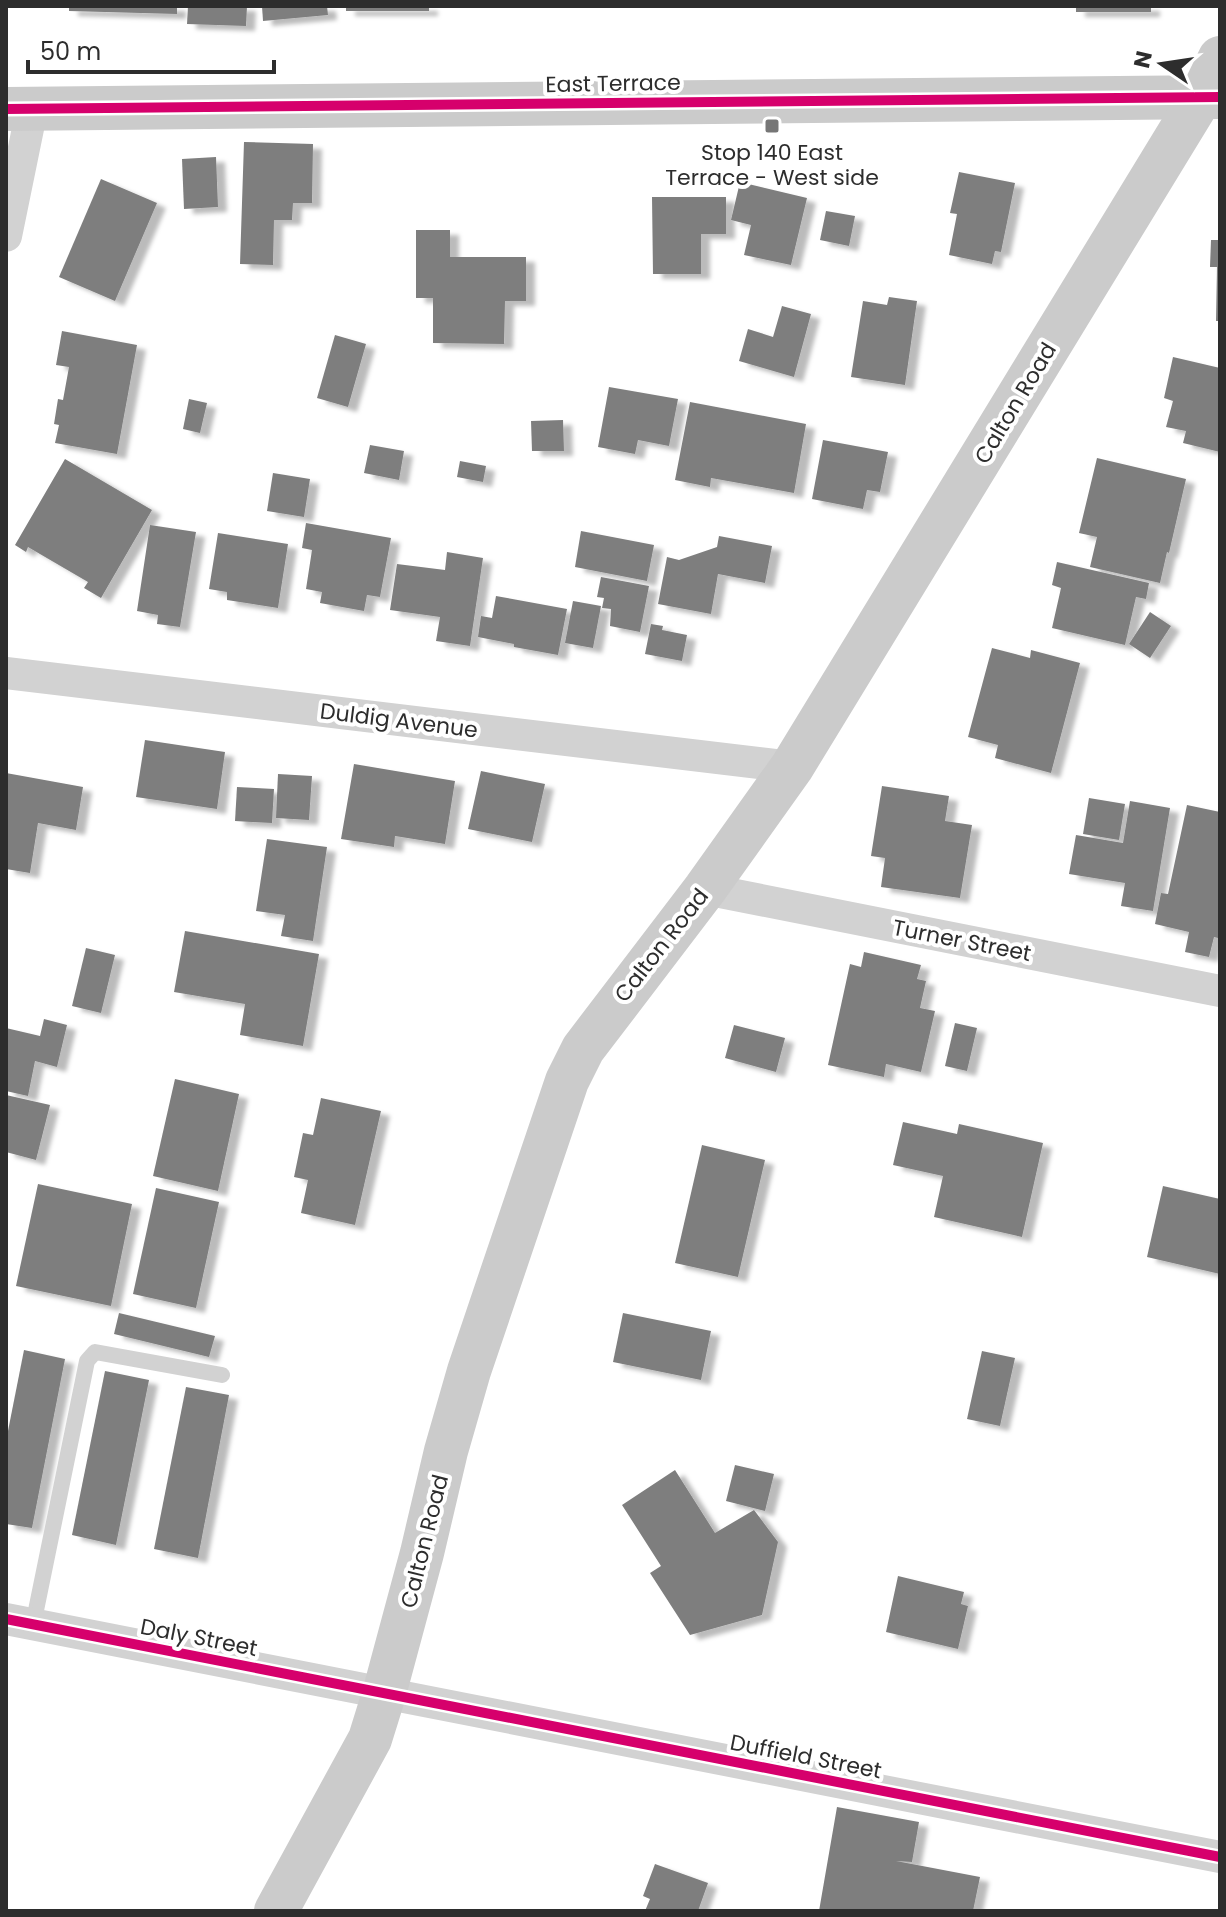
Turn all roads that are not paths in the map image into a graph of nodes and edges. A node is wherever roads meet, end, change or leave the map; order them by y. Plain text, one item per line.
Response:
1 (1220, 58) edge
2 (1210, 97) edge
3 (19, 109) edge
4 (6, 236) edge
5 (6, 673) edge
6 (792, 767) junction
7 (705, 889) junction
8 (1220, 991) edge
9 (222, 1375) dead end
10 (19, 1622) edge
11 (384, 1694) junction
12 (1220, 1857) edge
13 (276, 1911) edge

1 - 2 main road, Calton Road
2 - 3 main road, East Terrace
2 - 6 main road, Calton Road
3 - 4 street
5 - 6 street, Duldig Avenue
6 - 7 main road, Calton Road
7 - 8 street, Turner Street
7 - 11 main road, Calton Road
9 - 10 lane
10 - 11 street, Daly Street
11 - 12 street, Duffield Street
11 - 13 main road, Calton Road

